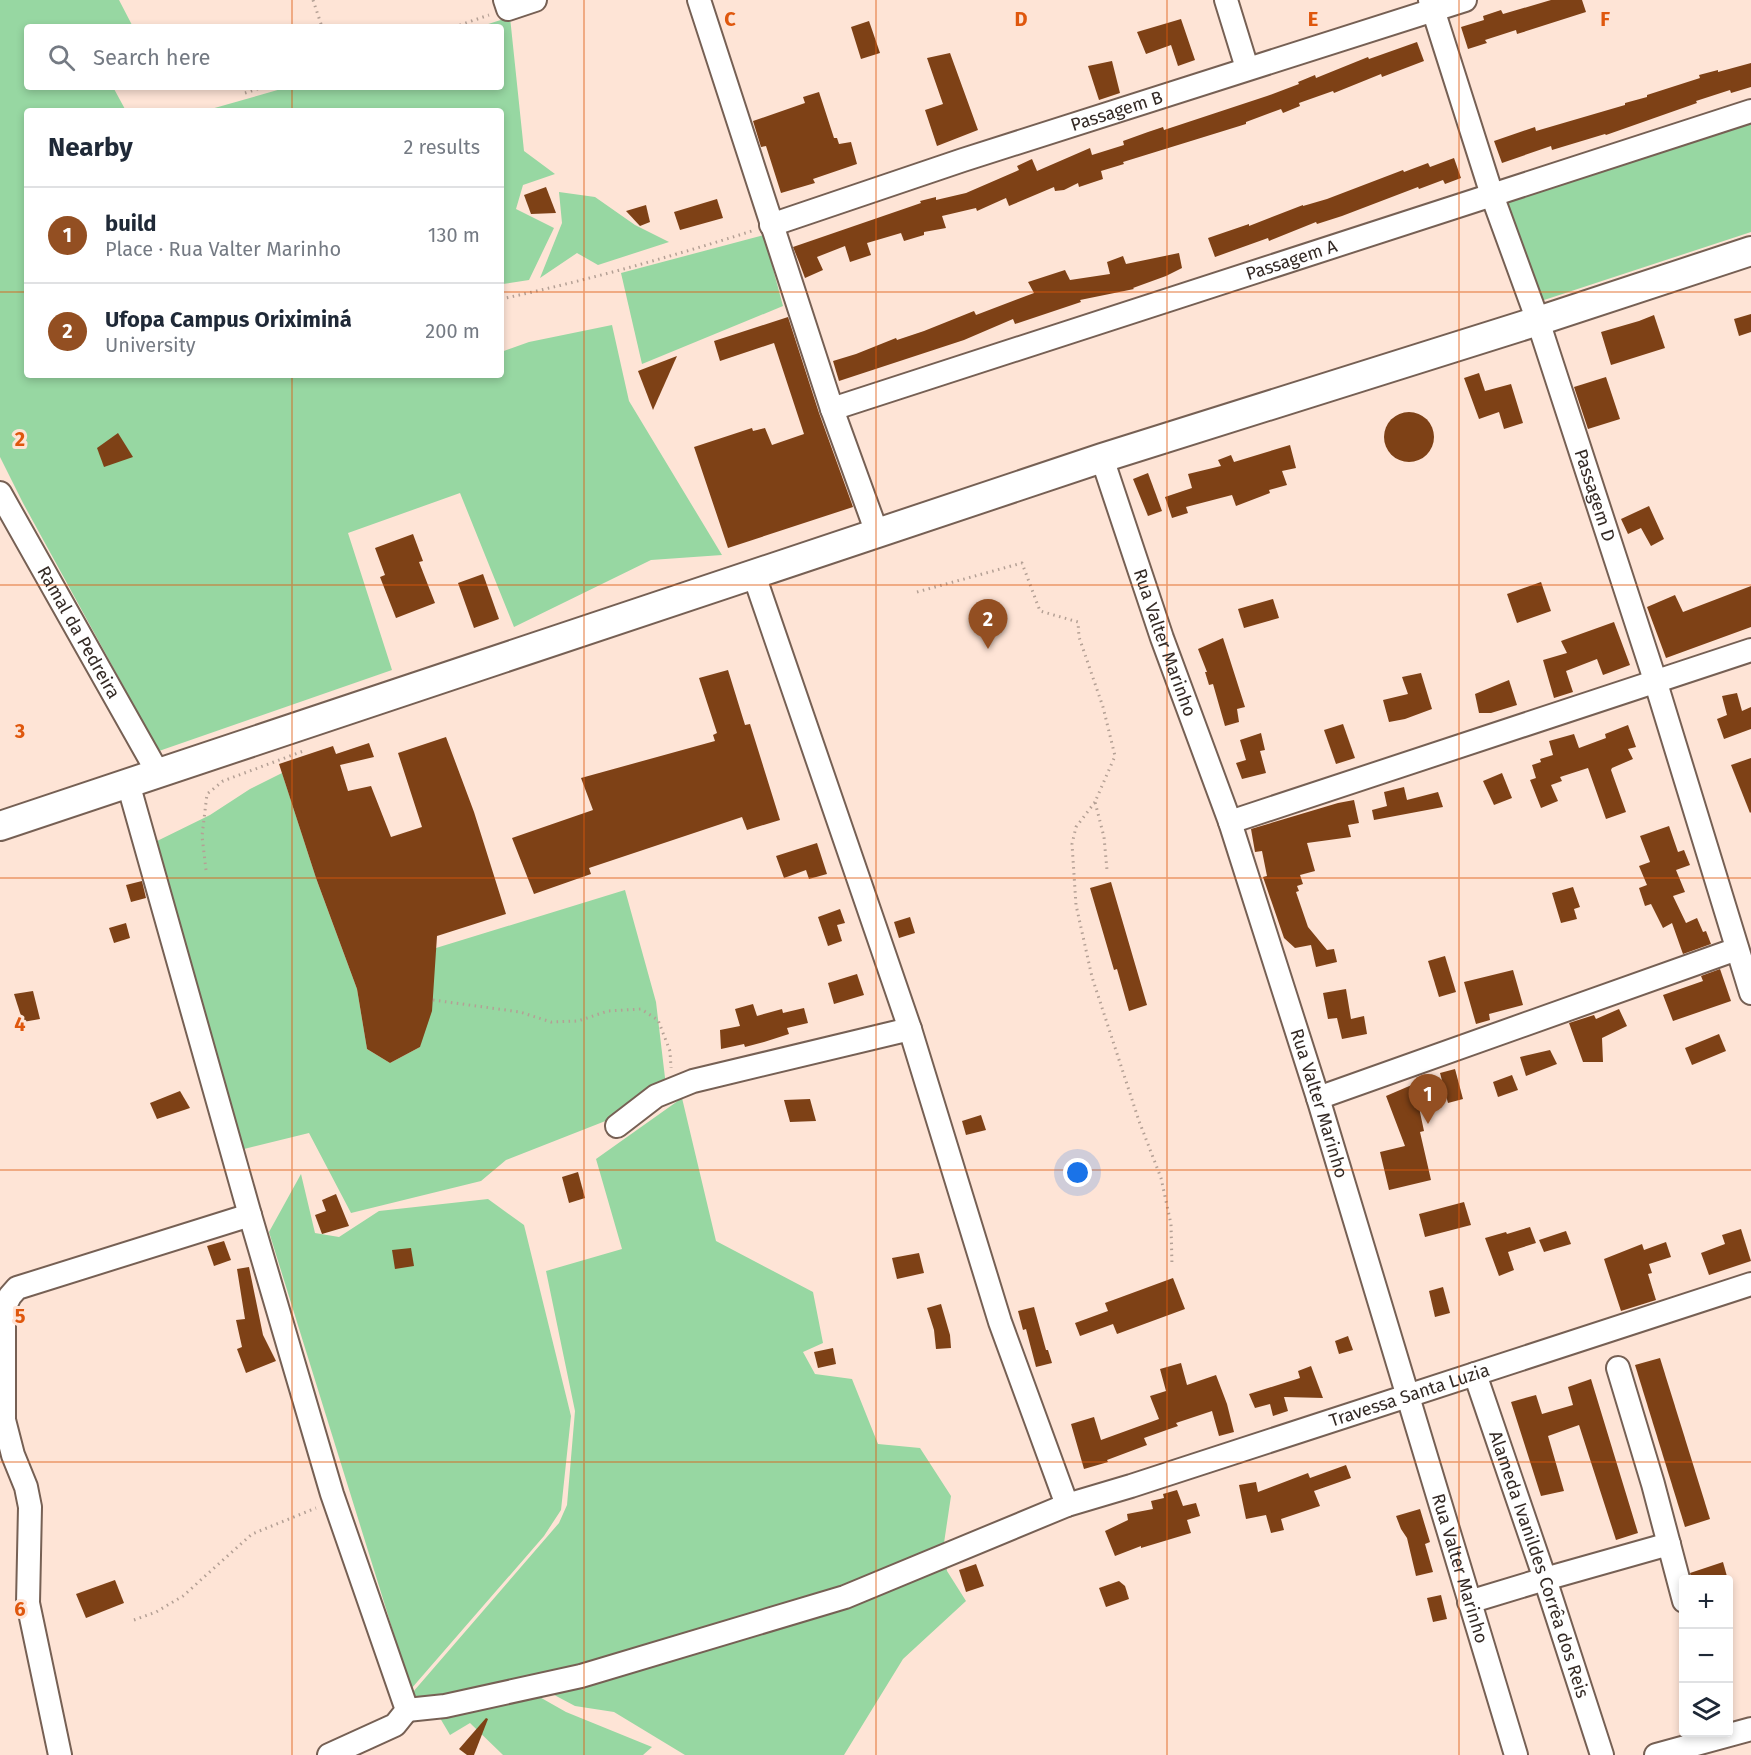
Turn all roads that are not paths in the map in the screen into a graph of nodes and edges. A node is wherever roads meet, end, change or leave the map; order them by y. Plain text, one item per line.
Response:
1 (534, 0) edge
2 (699, 0) edge
3 (1227, 0) edge
4 (1465, 0) edge
5 (506, 4) edge
6 (1431, 5) edge
7 (1247, 68) junction
8 (1751, 111) edge
9 (1492, 195) junction
10 (771, 225) junction
11 (1751, 251) edge
12 (1538, 321) junction
13 (832, 409) junction
14 (1102, 458) junction
15 (0, 493) edge
16 (877, 533) junction
17 (754, 575) junction
18 (1751, 650) edge
19 (1655, 680) junction
20 (158, 773) junction
21 (128, 783) junction
22 (1230, 822) junction
23 (0, 826) edge
24 (1737, 949) junction
25 (1751, 993) edge
26 (910, 1029) junction
27 (1318, 1098) junction
28 (617, 1126) dead end
29 (249, 1215) junction
30 (1751, 1284) edge
31 (1618, 1368) dead end
32 (1475, 1374) junction
33 (1407, 1396) junction
34 (1067, 1505) junction
35 (1669, 1544) junction
36 (1545, 1579) junction
37 (1679, 1584) edge
38 (1470, 1602) junction
39 (407, 1710) junction
40 (1751, 1729) edge
41 (1733, 1732) edge
42 (1712, 1737) edge
43 (60, 1755) edge
44 (329, 1755) edge
45 (1516, 1755) edge
46 (1602, 1755) edge
47 (1656, 1755) edge

1 - 5 street
2 - 10 street
3 - 7 street
4 - 6 street, Passagem B
6 - 7 street, Passagem B
6 - 9 street, Passagem D
7 - 10 street, Passagem B
8 - 9 street, Passagem A
9 - 12 street, Passagem D
9 - 13 street, Passagem A
10 - 13 street
11 - 12 main road
12 - 14 main road
12 - 19 street, Passagem D
13 - 16 street
14 - 16 main road
14 - 22 street, Rua Valter Marinho
15 - 20 street, Ramal da Pedreira
16 - 17 main road
17 - 20 main road
17 - 26 street
18 - 19 street
19 - 22 street
19 - 24 street, Passagem D
20 - 21 main road
21 - 23 main road
21 - 29 street
22 - 27 street, Rua Valter Marinho
24 - 25 street, Passagem D
24 - 27 street
26 - 28 street
26 - 34 street
27 - 33 street, Rua Valter Marinho
29 - 39 street
29 - 43 street
30 - 32 street, Travessa Santa Luzia
31 - 35 street
32 - 33 street, Travessa Santa Luzia
32 - 36 street, Alameda Ivanildes Corrêa dos Reis
33 - 34 street, Travessa Santa Luzia
33 - 38 street, Rua Valter Marinho
34 - 39 street, Travessa Santa Luzia
35 - 36 street
35 - 37 street
36 - 38 street
36 - 46 street, Alameda Ivanildes Corrêa dos Reis
38 - 45 street, Rua Valter Marinho
39 - 44 street
40 - 41 street
42 - 47 street

